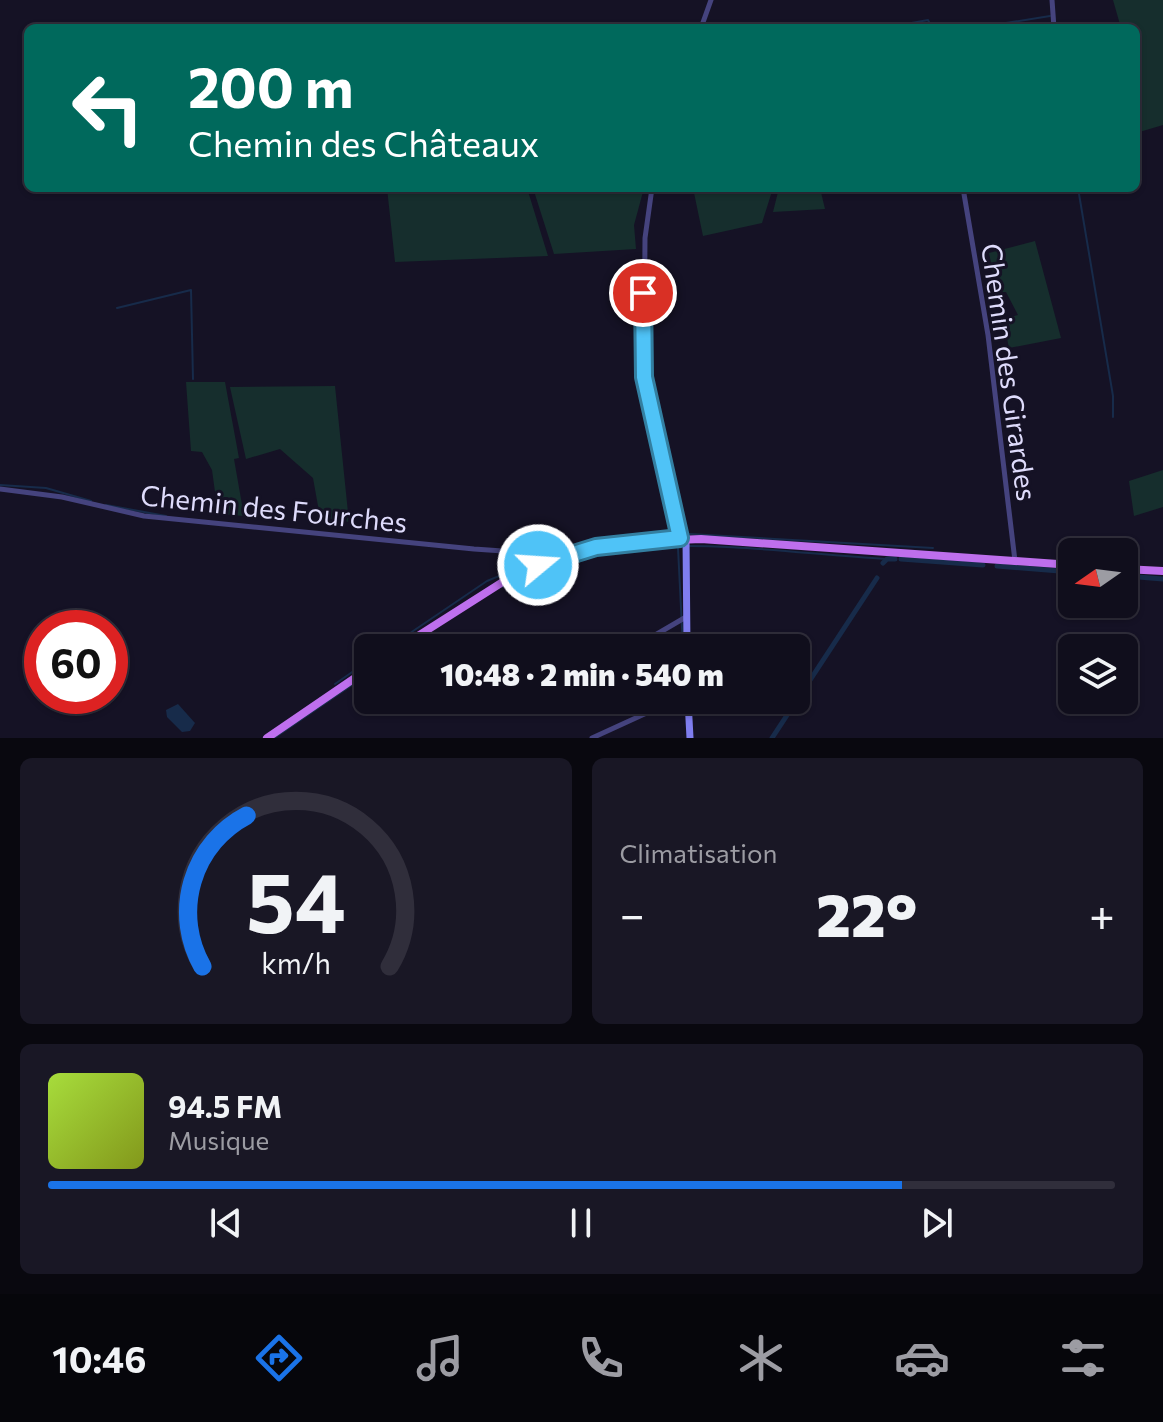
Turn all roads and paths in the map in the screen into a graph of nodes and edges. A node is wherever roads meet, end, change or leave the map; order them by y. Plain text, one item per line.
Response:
1 (711, 0) edge
2 (1052, 0) edge
3 (702, 24) edge
4 (1054, 24) edge
5 (651, 192) edge
6 (964, 192) edge
7 (0, 489) edge
8 (683, 538) junction
9 (1015, 561) junction
10 (1058, 564) edge
11 (538, 565) junction
12 (1138, 570) edge
13 (1163, 571) edge
14 (686, 617) junction
15 (420, 634) edge
16 (657, 634) edge
17 (687, 634) edge
18 (354, 679) edge
19 (644, 714) edge
20 (689, 714) edge
21 (267, 738) edge
22 (592, 738) edge
23 (690, 738) edge

1 - 3 street
2 - 4 street
5 - 8 street
6 - 9 street, Chemin des Girardes
7 - 11 street, Chemin des Fourches
8 - 9 main road
8 - 11 main road
8 - 14 street
9 - 10 main road
11 - 15 main road
12 - 13 main road
14 - 16 street
14 - 17 street
18 - 21 main road
19 - 22 street
20 - 23 street

